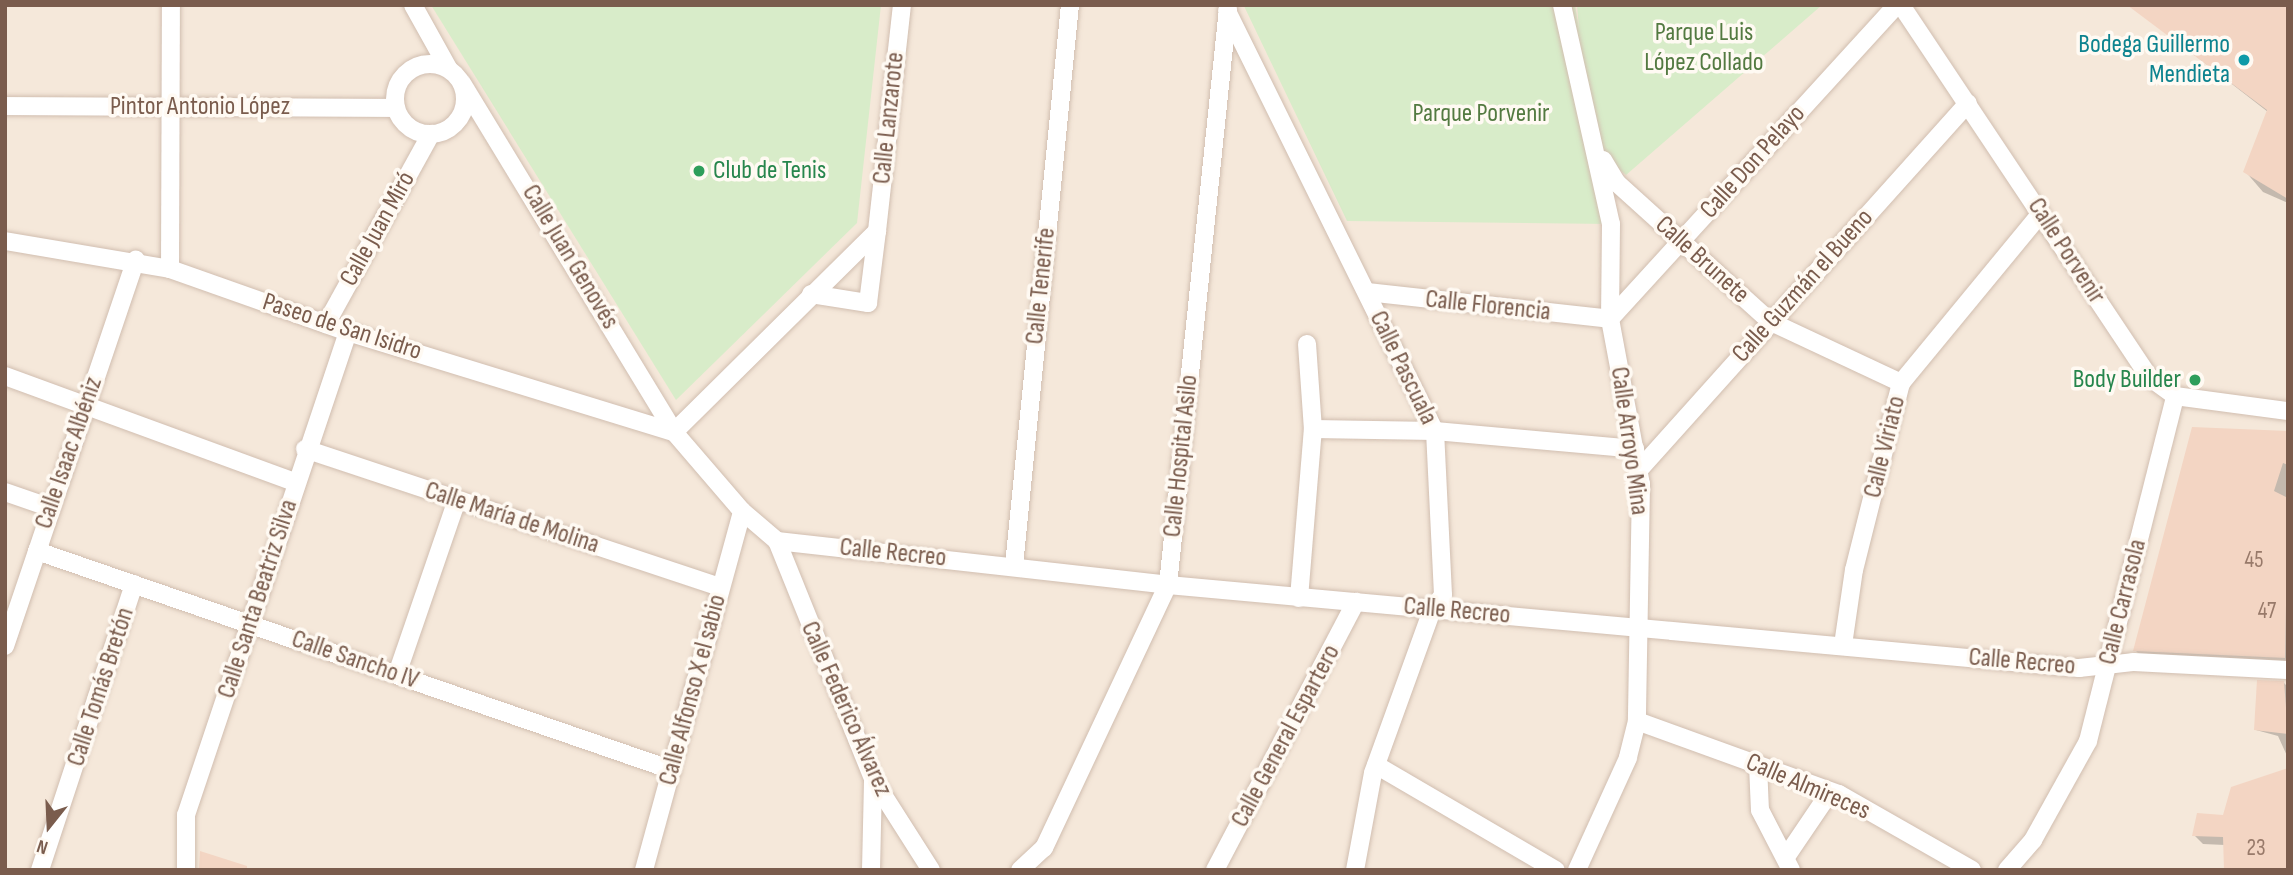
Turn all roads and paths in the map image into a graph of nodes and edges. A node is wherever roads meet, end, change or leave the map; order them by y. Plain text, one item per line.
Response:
1 (171, 5) edge
2 (413, 5) edge
3 (902, 5) edge
4 (1070, 5) edge
5 (1562, 5) edge
6 (1899, 5) edge
7 (1228, 8) edge
8 (449, 68) junction
9 (463, 83) junction
10 (1968, 103) junction
11 (5, 106) edge
12 (170, 108) junction
13 (396, 108) junction
14 (431, 134) junction
15 (1598, 152) junction
16 (2041, 213) junction
17 (877, 231) junction
18 (5, 241) edge
19 (1682, 241) junction
20 (136, 260) junction
21 (170, 269) junction
22 (1367, 292) junction
23 (811, 294) junction
24 (1610, 319) junction
25 (1771, 322) junction
26 (326, 324) junction
27 (348, 332) junction
28 (1307, 344) dead end
29 (5, 376) edge
30 (1901, 383) junction
31 (2175, 396) junction
32 (83, 409) junction
33 (2288, 411) edge
34 (1313, 429) junction
35 (1435, 431) junction
36 (674, 432) junction
37 (305, 449) junction
38 (1635, 449) junction
39 (1638, 471) junction
40 (295, 482) junction
41 (5, 492) edge
42 (457, 500) junction
43 (51, 508) junction
44 (742, 511) junction
45 (777, 541) junction
46 (37, 551) junction
47 (1014, 566) junction
48 (134, 584) junction
49 (1168, 585) junction
50 (720, 587) junction
51 (1299, 597) junction
52 (1356, 603) junction
53 (12, 605) edge
54 (1432, 610) junction
55 (252, 624) junction
56 (1643, 629) junction
57 (1843, 645) junction
58 (5, 646) edge
59 (2107, 666) junction
60 (2288, 670) edge
61 (397, 674) junction
62 (1637, 721) junction
63 (1376, 765) junction
64 (1758, 765) junction
65 (672, 770) junction
66 (873, 779) junction
67 (1830, 792) junction
68 (1788, 864) edge
69 (40, 870) edge
70 (186, 870) edge
71 (644, 870) edge
72 (871, 870) edge
73 (931, 870) edge
74 (1020, 870) edge
75 (1215, 870) edge
76 (1356, 870) edge
77 (1556, 870) edge
78 (1577, 870) edge
79 (1972, 870) edge
80 (2007, 870) edge

1 - 12 street
2 - 8 street
3 - 17 street, Calle Lanzarote
4 - 47 street, Calle Tenerife
5 - 15 street, Calle Arroyo Mina
6 - 10 street, Calle Porvenir
6 - 19 street, Calle Don Pelayo
7 - 22 street, Calle Pascuala
7 - 49 street, Calle Hospital Asilo
8 - 9 street
8 - 13 street
9 - 14 street
9 - 36 street, Calle Juan Genovés
10 - 16 street, Calle Porvenir
10 - 25 street, Calle Guzmán el Bueno
11 - 12 street, Pintor Antonio López
12 - 13 street, Pintor Antonio López
12 - 21 street
13 - 14 street
14 - 26 street, Calle Juan Miró
15 - 19 street, Calle Brunete
15 - 24 street, Calle Arroyo Mina
16 - 30 street, Calle Viriato
16 - 31 street, Calle Porvenir
17 - 23 street
17 - 23 street, Calle Lanzarote
18 - 20 street, Paseo de San Isidro
19 - 24 street, Calle Don Pelayo
19 - 25 street, Calle Brunete
20 - 21 street, Paseo de San Isidro
20 - 32 street, Calle Isaac Albéniz
21 - 26 street, Paseo de San Isidro
22 - 24 street, Calle Florencia
22 - 35 street, Calle Pascuala
23 - 36 street
24 - 38 street, Calle Arroyo Mina
25 - 30 street, Calle Brunete
25 - 39 street, Calle Guzmán el Bueno
26 - 27 street, Paseo de San Isidro
27 - 36 street, Paseo de San Isidro
27 - 37 street, Calle Santa Beatriz Silva
28 - 34 street
29 - 32 street
30 - 57 street, Calle Viriato
31 - 33 street
31 - 59 street, Calle Carrasola
32 - 40 street
32 - 43 street, Calle Isaac Albéniz
34 - 35 street
34 - 51 street
35 - 38 street
35 - 54 street, Calle Pascuala
36 - 44 street
37 - 40 street, Calle Santa Beatriz Silva
37 - 42 street, Calle María de Molina
38 - 39 street, Calle Arroyo Mina
39 - 56 street, Calle Arroyo Mina
40 - 55 street, Calle Santa Beatriz Silva
41 - 43 street
42 - 50 street, Calle María de Molina
42 - 61 street
43 - 46 street, Calle Isaac Albéniz
44 - 45 street
44 - 50 street, Calle Alfonso X el sabio
45 - 47 street, Calle Recreo
45 - 66 street, Calle Federico Álvarez
46 - 48 street, Calle Sancho IV
46 - 53 street, Calle Isaac Albéniz
47 - 49 street, Calle Recreo
48 - 55 street, Calle Sancho IV
48 - 69 street, Calle Tomás Bretón
49 - 51 street, Calle Recreo
49 - 74 street, Calle Hospital Asilo
50 - 65 street, Calle Alfonso X el sabio
51 - 52 street, Calle Recreo
52 - 54 street, Calle Recreo
52 - 75 street, Calle General Espartero
53 - 58 street, Calle Isaac Albéniz
54 - 56 street, Calle Recreo
54 - 63 street, Calle Pascuala
55 - 61 street, Calle Sancho IV
55 - 70 street, Calle Santa Beatriz Silva
56 - 57 street, Calle Recreo
56 - 62 street, Calle Arroyo Mina
57 - 59 street, Calle Recreo
59 - 60 street, Calle Recreo
59 - 80 street, Calle Carrasola
61 - 65 street, Calle Sancho IV
62 - 64 street, Calle Almireces
62 - 78 street, Calle Arroyo Mina
63 - 76 street, Calle Pascuala
63 - 77 street
64 - 67 street, Calle Almireces
64 - 68 street
65 - 71 street, Calle Alfonso X el sabio
66 - 72 street
66 - 73 street, Calle Federico Álvarez
67 - 68 street
67 - 79 street, Calle Almireces

